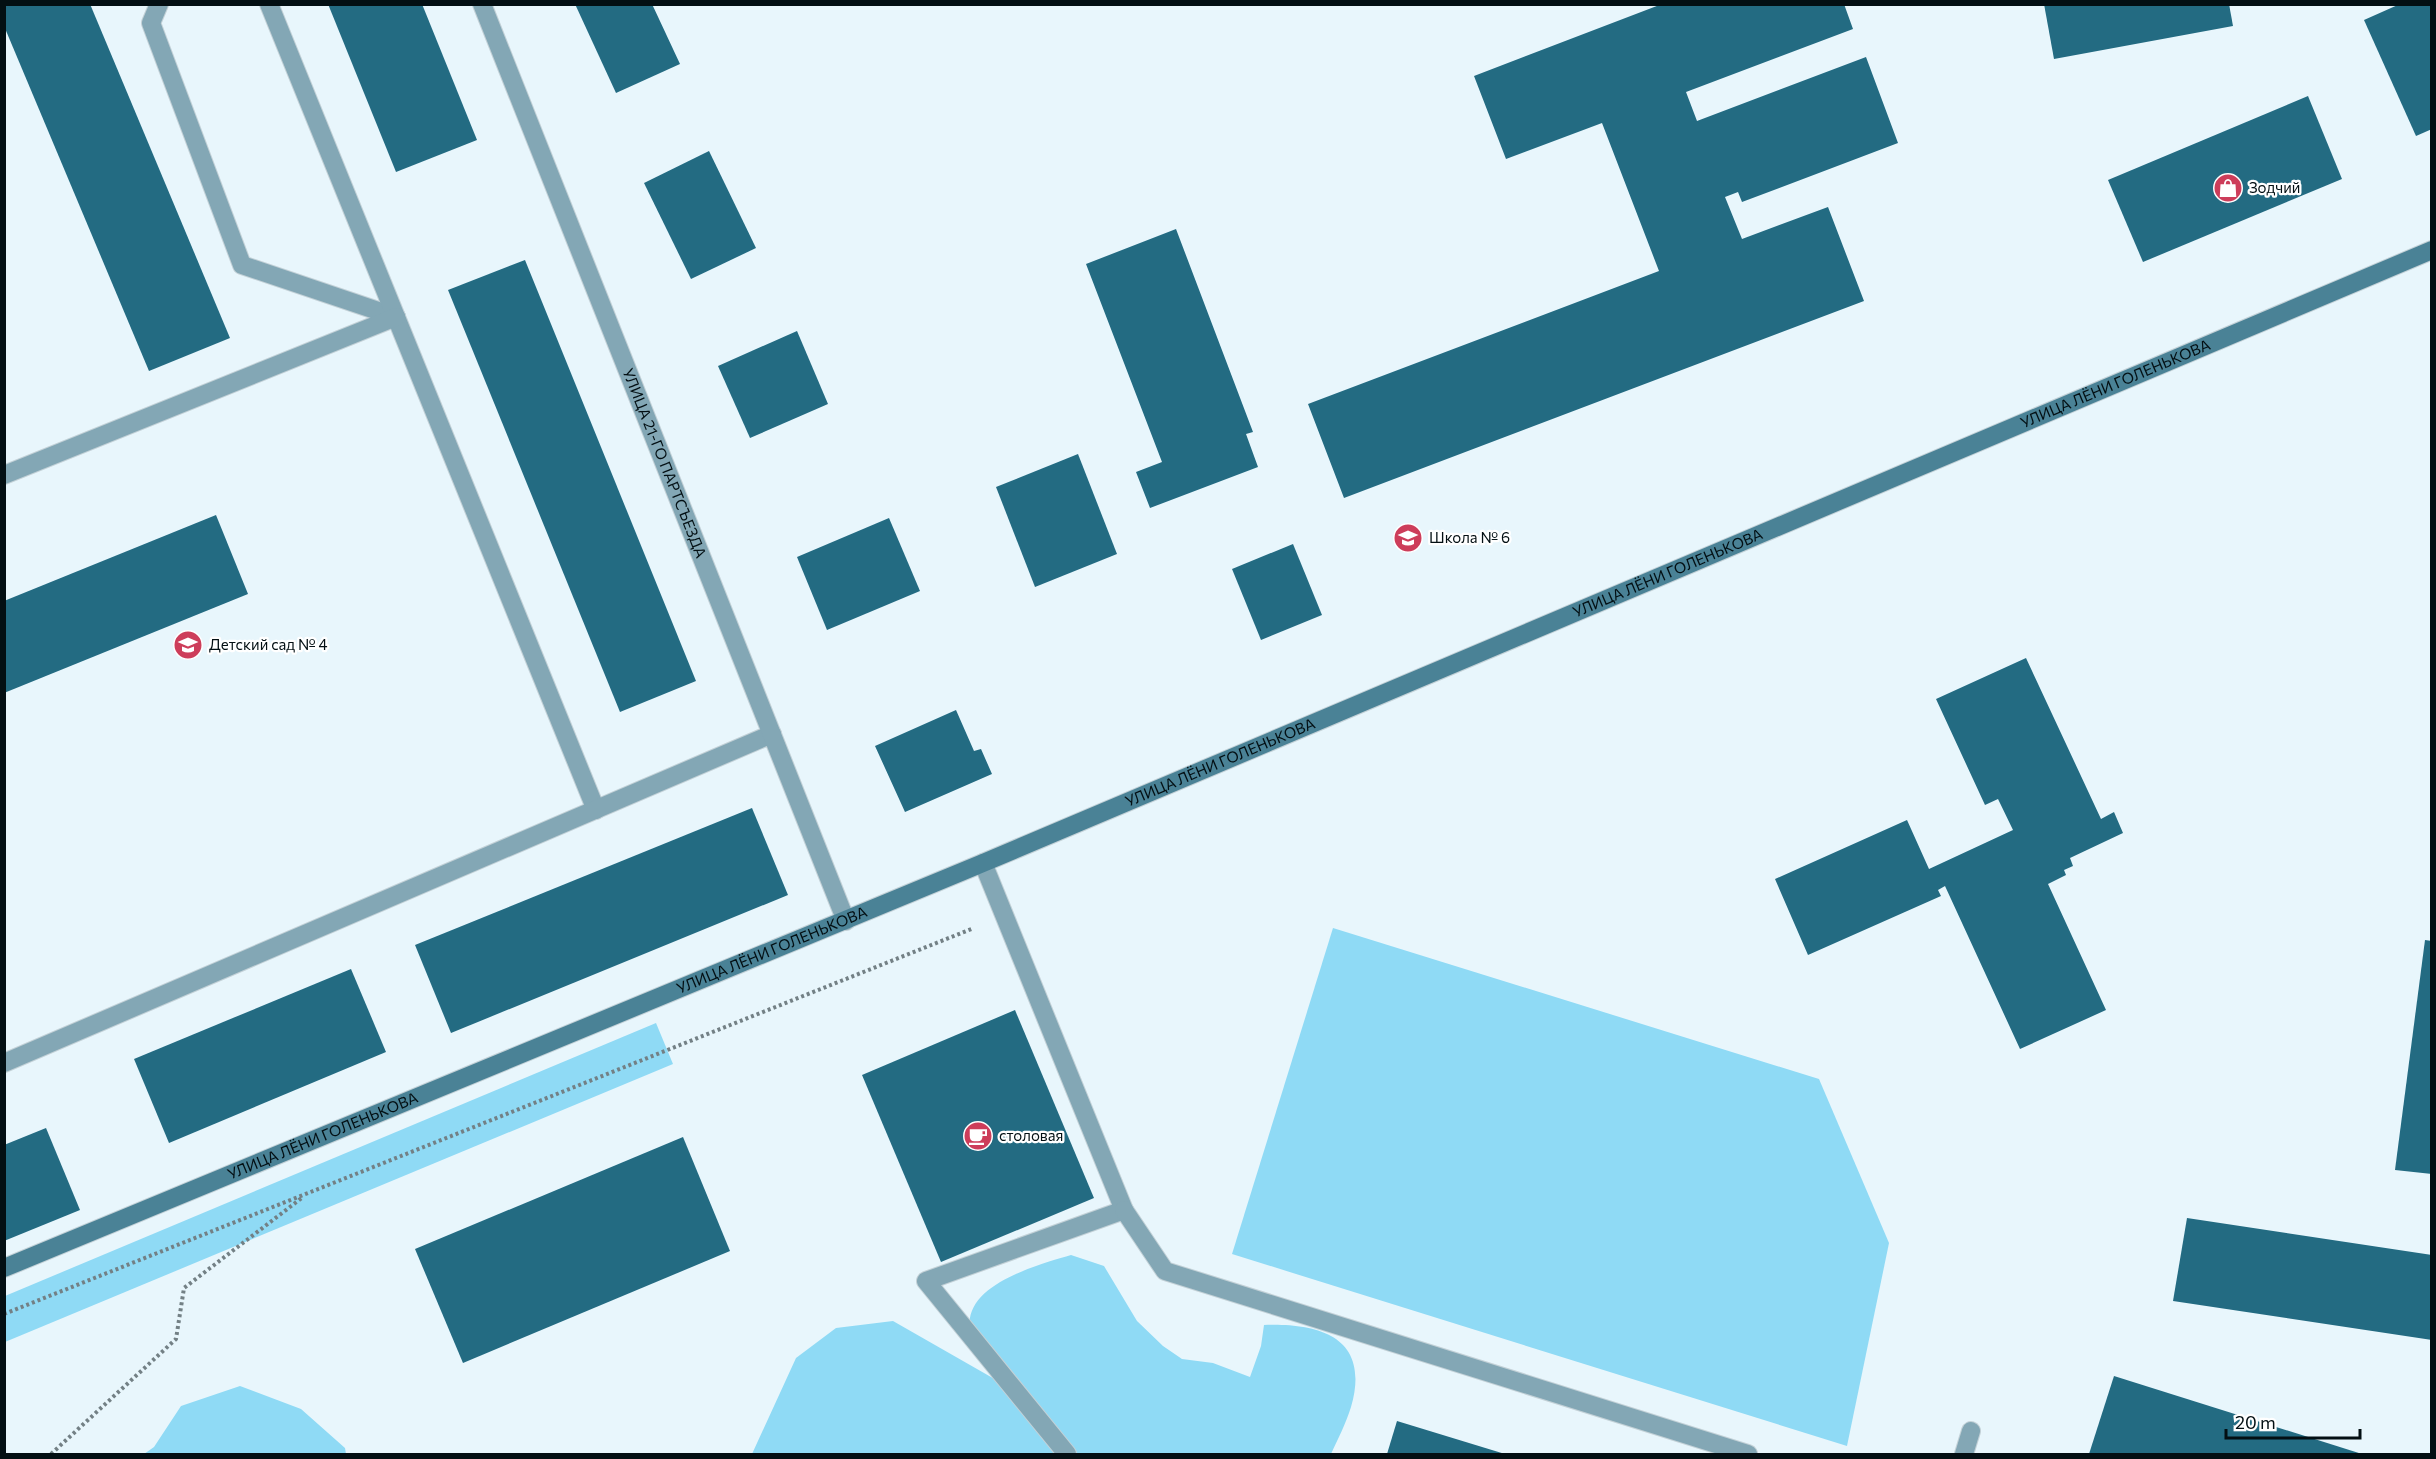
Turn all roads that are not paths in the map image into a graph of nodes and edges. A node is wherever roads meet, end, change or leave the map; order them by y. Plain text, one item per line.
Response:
1 (159, 4) edge
2 (269, 4) edge
3 (482, 4) edge
4 (2432, 250) edge
5 (396, 317) junction
6 (4, 475) edge
7 (772, 734) junction
8 (596, 810) junction
9 (983, 863) junction
10 (846, 921) junction
11 (4, 1063) edge
12 (1124, 1210) junction
13 (4, 1268) edge
14 (1971, 1431) dead end
15 (1067, 1455) edge
16 (1748, 1455) edge
17 (1964, 1455) edge

1 - 5 street
2 - 5 street
3 - 7 street, УЛИЦА 21-ГО ПАРТСЪЕЗДА
4 - 9 street, УЛИЦА ЛЁНИ ГОЛЕНЬКОВА
5 - 6 street
5 - 8 street
7 - 8 street
7 - 10 street, УЛИЦА 21-ГО ПАРТСЪЕЗДА
8 - 11 street
9 - 10 street, УЛИЦА ЛЁНИ ГОЛЕНЬКОВА
9 - 12 street
10 - 13 street, УЛИЦА ЛЁНИ ГОЛЕНЬКОВА
12 - 15 street
12 - 16 street
14 - 17 street

